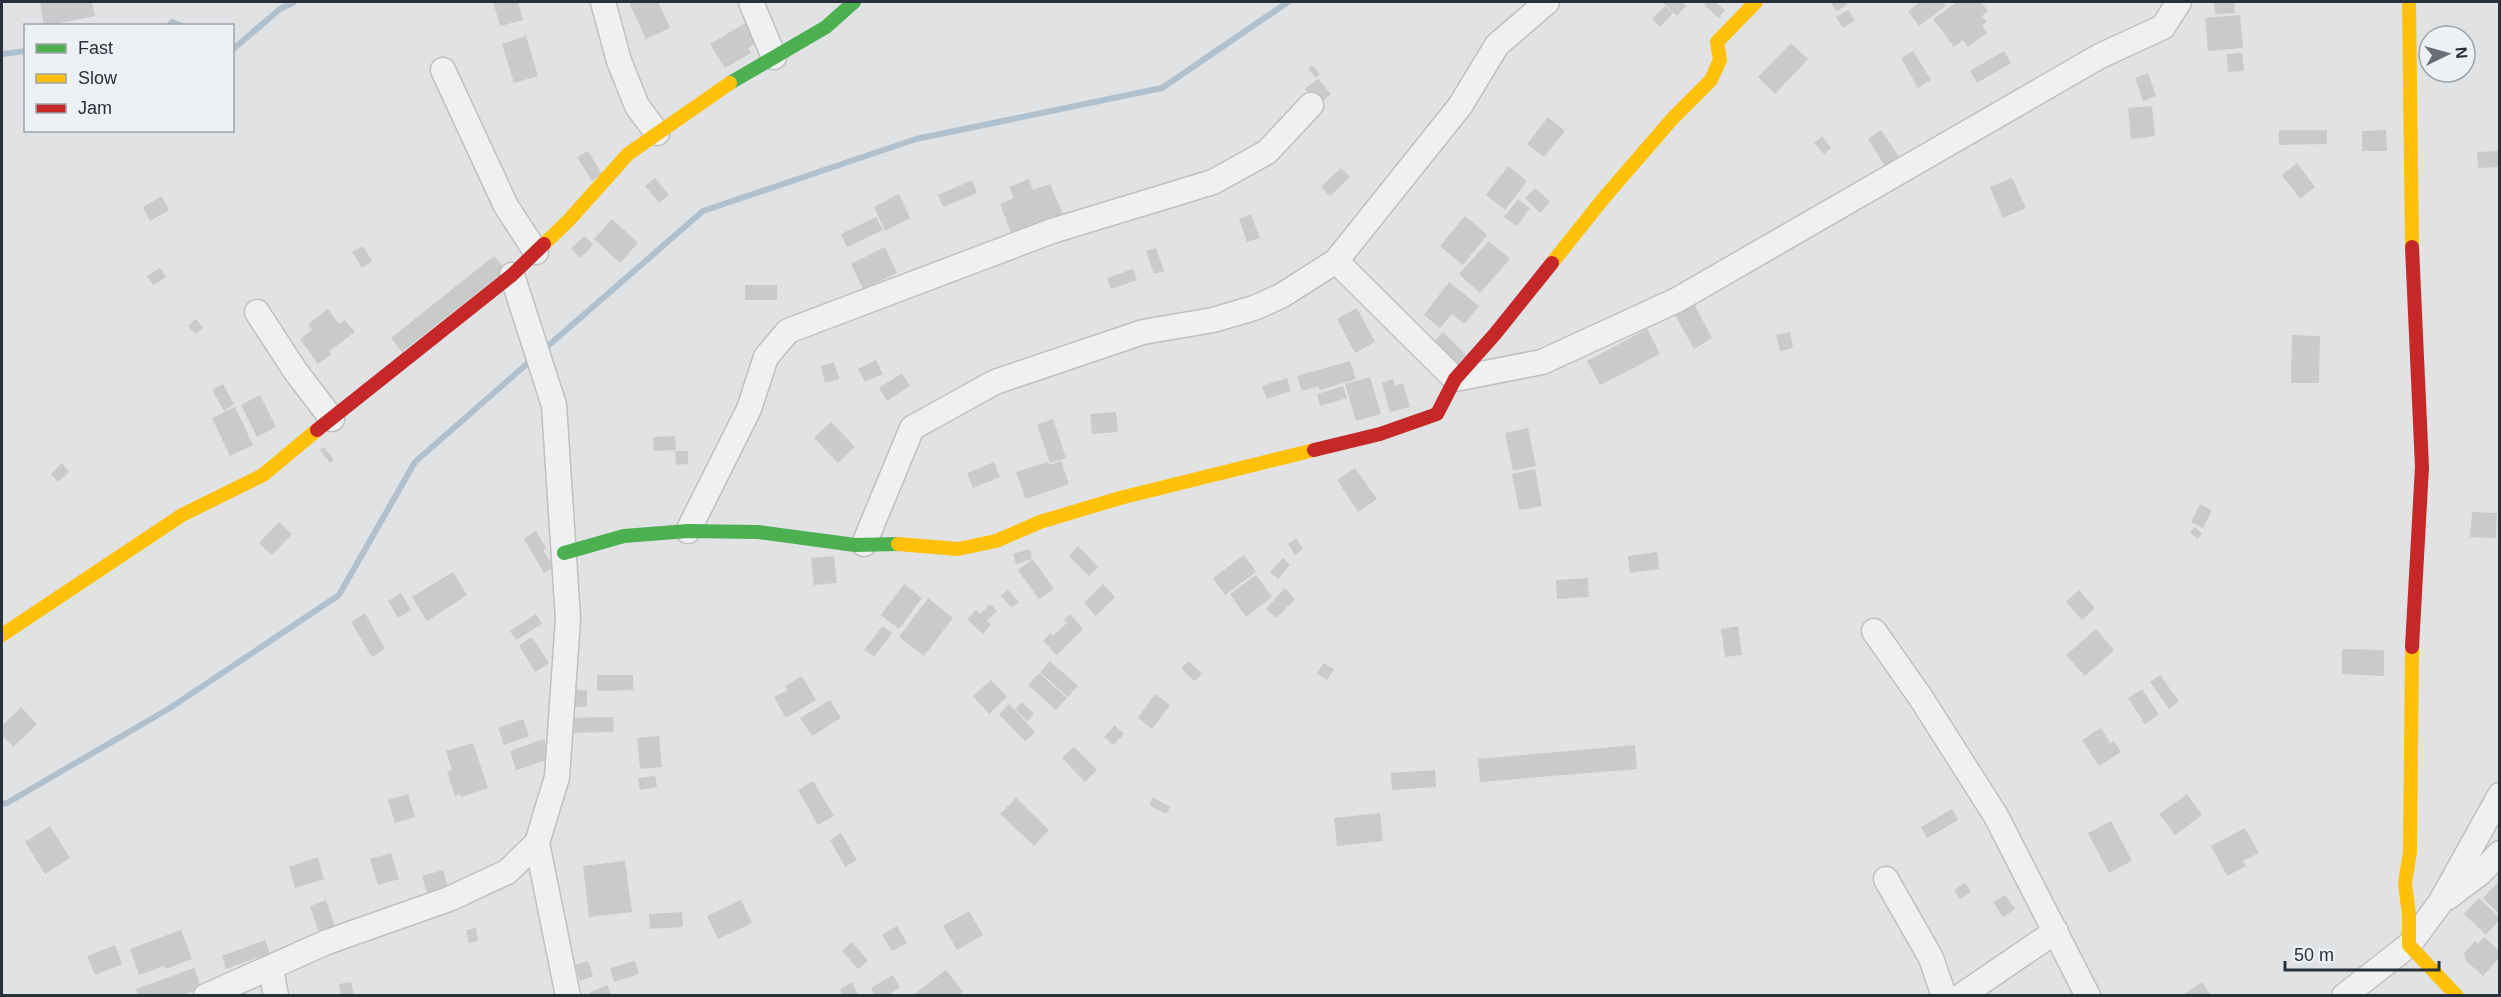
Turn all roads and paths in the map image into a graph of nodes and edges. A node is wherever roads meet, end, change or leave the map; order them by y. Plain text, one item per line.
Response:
1 (603, 2) edge
2 (750, 2) edge
3 (854, 2) edge
4 (1547, 2) edge
5 (1756, 2) edge
6 (2179, 2) edge
7 (2409, 2) edge
8 (774, 57) junction
9 (443, 70) dead end
10 (1311, 105) dead end
11 (657, 133) junction
12 (536, 252) junction
13 (1336, 261) junction
14 (512, 275) junction
15 (257, 312) dead end
16 (1455, 379) junction
17 (332, 419) junction
18 (688, 531) junction
19 (864, 544) junction
20 (564, 553) junction
21 (1874, 631) dead end
22 (2, 635) edge
23 (2499, 795) edge
24 (537, 843) junction
25 (2499, 853) edge
26 (1886, 879) dead end
27 (2440, 903) junction
28 (2056, 932) junction
29 (2409, 945) junction
30 (271, 969) junction
31 (206, 996) edge
32 (276, 996) edge
33 (568, 996) edge
34 (1944, 996) edge
35 (1961, 996) edge
36 (2088, 996) edge
37 (2344, 996) edge
38 (2457, 996) edge

1 - 11 street
2 - 8 street
3 - 8 street
4 - 13 street
5 - 16 street
6 - 16 street
7 - 29 street
8 - 11 street
9 - 12 street
10 - 18 street
11 - 12 street
12 - 14 street
13 - 16 street
13 - 19 street
14 - 17 street
14 - 20 street
15 - 17 street
16 - 19 street
17 - 22 street
18 - 19 street
18 - 20 street
20 - 24 street
21 - 28 street
23 - 27 street
24 - 30 street
24 - 33 street
25 - 27 street
26 - 34 street
27 - 29 street
28 - 35 street
28 - 36 street
29 - 37 street
29 - 38 street
30 - 31 street
30 - 32 street

